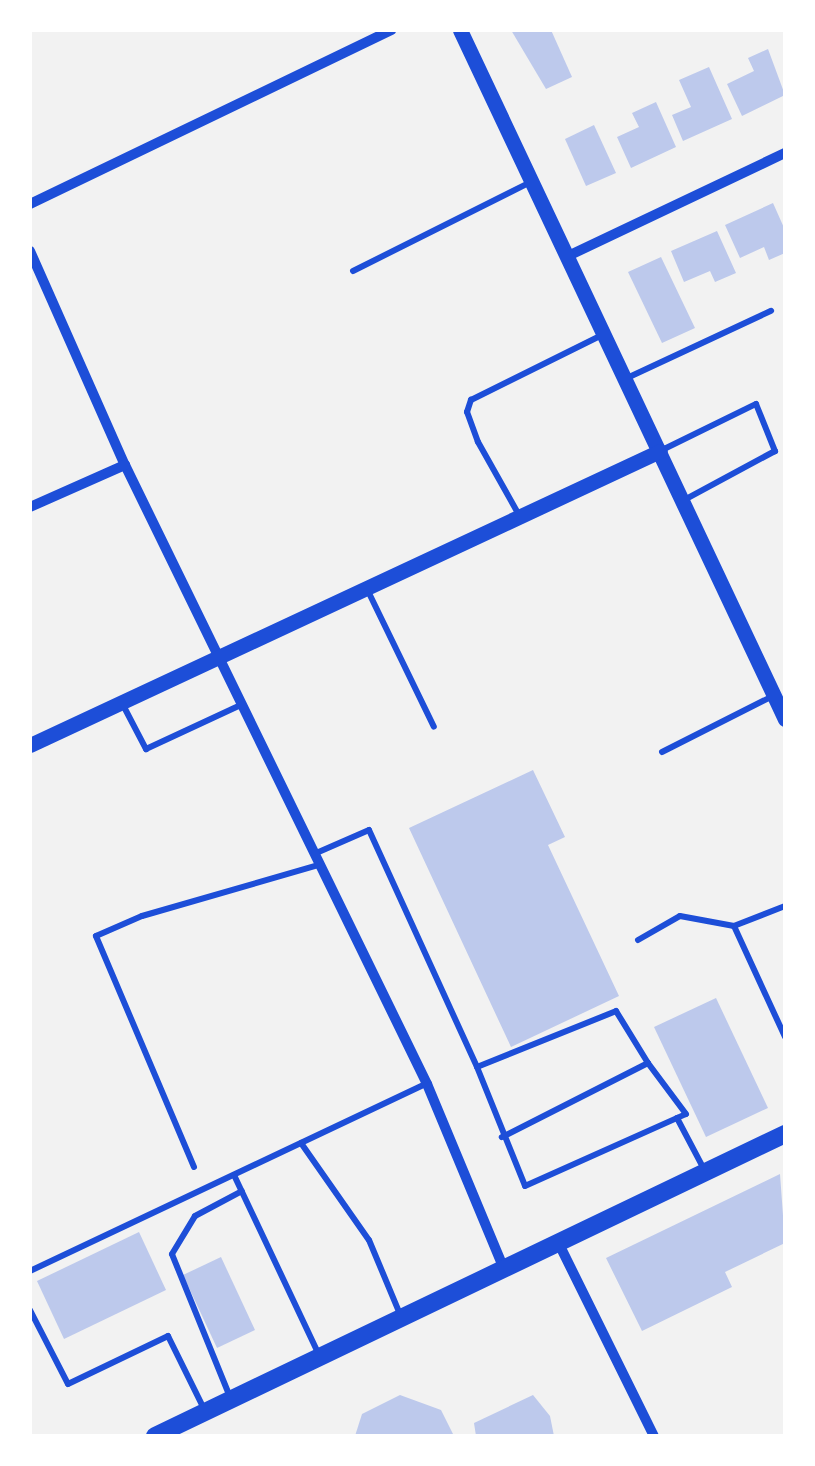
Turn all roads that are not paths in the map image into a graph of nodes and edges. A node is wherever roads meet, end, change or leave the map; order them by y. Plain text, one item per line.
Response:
1 (390, 30) edge
2 (460, 30) edge
3 (785, 153) edge
4 (532, 181) junction
5 (30, 204) edge
6 (30, 252) edge
7 (568, 256) junction
8 (353, 270) dead end
9 (771, 311) dead end
10 (605, 334) junction
11 (626, 379) junction
12 (660, 451) junction
13 (125, 465) junction
14 (683, 500) junction
15 (30, 507) edge
16 (520, 516) junction
17 (366, 588) junction
18 (217, 658) junction
19 (779, 699) edge
20 (122, 702) junction
21 (240, 705) junction
22 (785, 719) edge
23 (434, 727) dead end
24 (30, 745) edge
25 (662, 752) dead end
26 (317, 859) junction
27 (785, 906) edge
28 (734, 926) junction
29 (638, 940) dead end
30 (785, 1037) edge
31 (648, 1064) junction
32 (478, 1066) junction
33 (427, 1084) junction
34 (677, 1118) junction
35 (785, 1134) edge
36 (502, 1137) junction
37 (301, 1143) junction
38 (194, 1167) dead end
39 (706, 1172) junction
40 (234, 1174) junction
41 (242, 1190) junction
42 (558, 1241) junction
43 (503, 1268) junction
44 (30, 1271) edge
45 (30, 1310) edge
46 (401, 1316) junction
47 (319, 1356) junction
48 (231, 1400) junction
49 (206, 1412) junction
50 (155, 1436) edge
51 (654, 1436) edge

1 - 5 street
2 - 4 street
3 - 7 street
4 - 7 street
4 - 8 lane
6 - 13 street
7 - 10 street
9 - 11 lane
10 - 11 street
10 - 16 lane
11 - 12 street
12 - 14 street
12 - 14 lane
12 - 16 street
13 - 15 street
13 - 18 street
14 - 19 street
16 - 17 street
17 - 18 street
17 - 23 lane
18 - 20 street
18 - 21 street
19 - 22 street
19 - 25 lane
20 - 21 lane
20 - 24 street
21 - 26 street
26 - 32 lane
26 - 33 street
26 - 38 lane
27 - 28 lane
28 - 29 lane
28 - 30 lane
31 - 32 lane
31 - 34 lane
31 - 36 lane
32 - 36 lane
33 - 37 lane
33 - 43 street
34 - 36 lane
34 - 39 lane
35 - 39 main road
37 - 40 lane
37 - 46 lane
39 - 42 main road
40 - 41 lane
40 - 44 lane
41 - 47 lane
41 - 48 lane
42 - 43 main road
42 - 51 street
43 - 46 main road
45 - 49 lane
46 - 47 main road
47 - 48 main road
48 - 49 main road
49 - 50 main road

